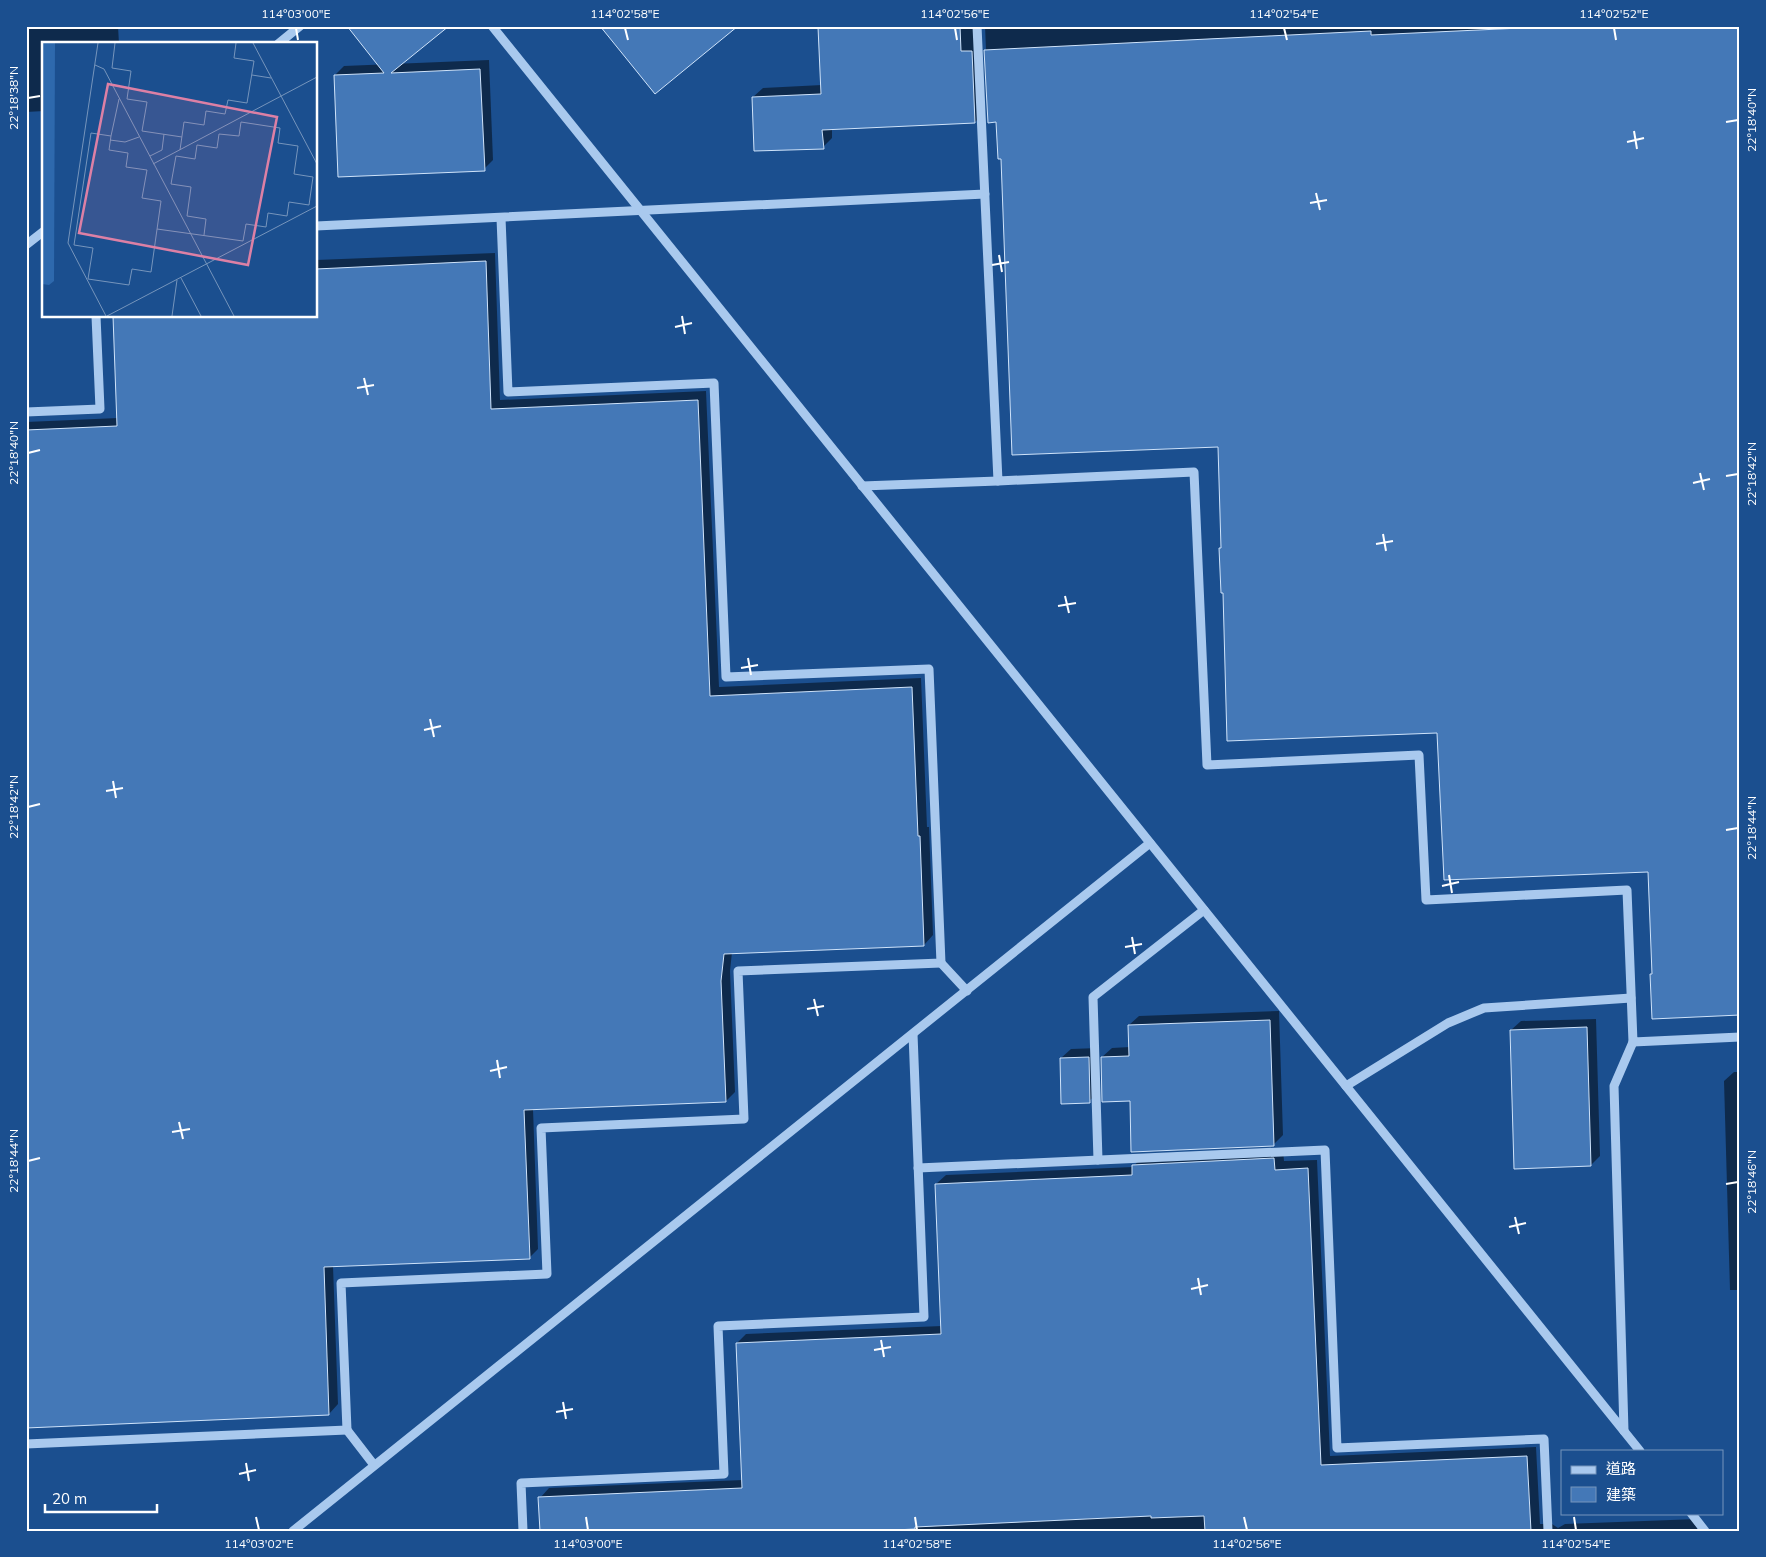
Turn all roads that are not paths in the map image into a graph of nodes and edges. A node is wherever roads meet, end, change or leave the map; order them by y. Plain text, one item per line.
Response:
1 (300, 26) edge
2 (492, 26) edge
3 (977, 26) edge
4 (280, 42) edge
5 (985, 194) junction
6 (641, 211) junction
7 (501, 218) junction
8 (318, 226) edge
9 (42, 233) edge
10 (26, 245) edge
11 (96, 318) edge
12 (26, 412) edge
13 (998, 481) junction
14 (862, 486) junction
15 (1150, 843) junction
16 (1204, 910) junction
17 (941, 962) junction
18 (966, 991) junction
19 (1632, 998) junction
20 (913, 1034) junction
21 (1740, 1037) edge
22 (1633, 1042) junction
23 (1346, 1086) junction
24 (1098, 1160) junction
25 (918, 1168) junction
26 (347, 1430) junction
27 (1624, 1431) junction
28 (26, 1444) edge
29 (1639, 1450) edge
30 (374, 1465) junction
31 (1691, 1514) edge
32 (293, 1531) edge
33 (523, 1531) edge
34 (1548, 1531) edge
35 (1705, 1531) edge

1 - 4 lane
2 - 6 lane
3 - 5 lane
5 - 6 lane
5 - 13 lane
6 - 7 lane
6 - 14 lane
7 - 8 lane
7 - 17 lane
9 - 10 lane
11 - 12 lane
13 - 14 lane
13 - 19 lane
14 - 15 lane
15 - 16 lane
15 - 18 lane
16 - 23 lane
16 - 24 lane
17 - 18 lane
17 - 26 lane
18 - 20 lane
19 - 22 lane
19 - 23 lane
20 - 25 lane
20 - 30 lane
21 - 22 lane
22 - 27 lane
23 - 27 lane
24 - 25 lane
24 - 34 lane
25 - 33 lane
26 - 28 lane
26 - 30 lane
27 - 29 lane
30 - 32 lane
31 - 35 lane

